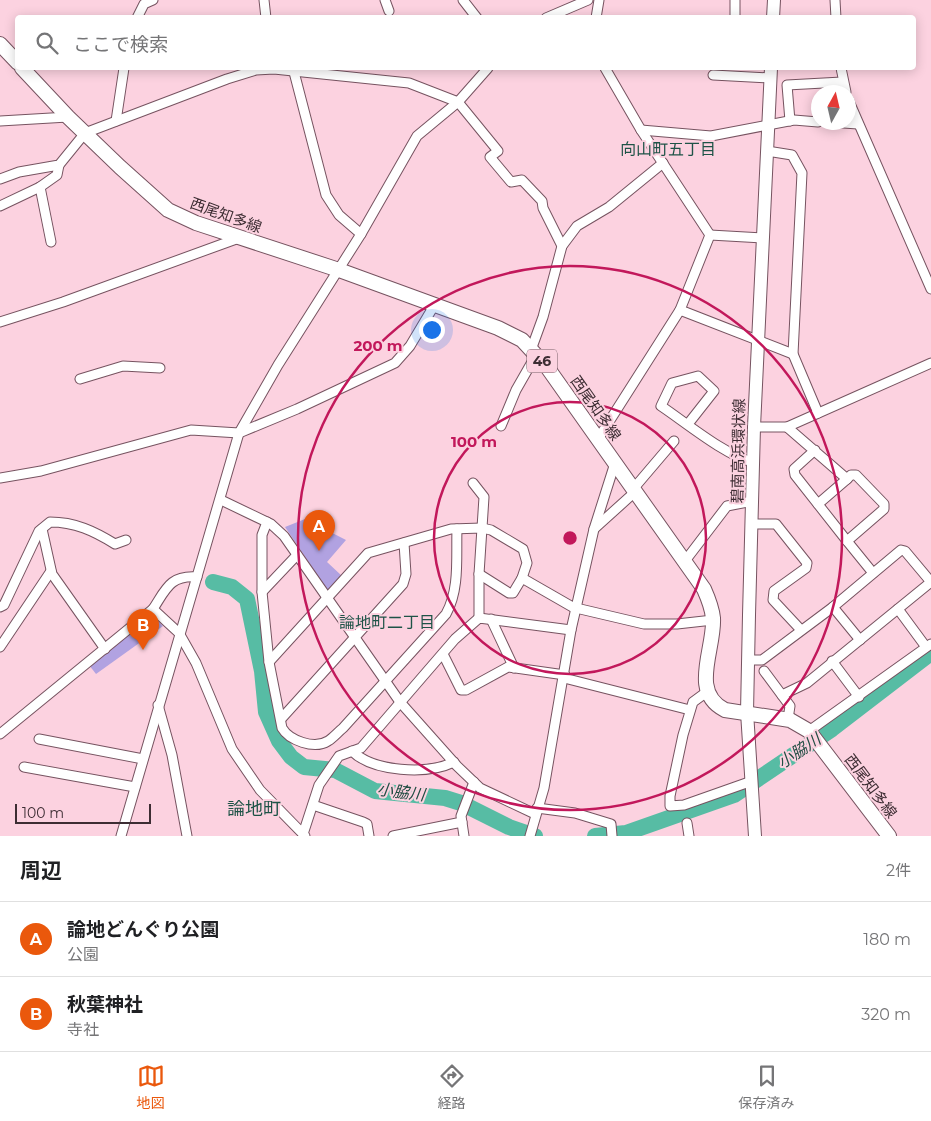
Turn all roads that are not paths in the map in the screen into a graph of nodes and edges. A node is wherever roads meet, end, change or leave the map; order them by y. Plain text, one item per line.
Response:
1 (153, 0) edge
2 (264, 0) edge
3 (385, 0) edge
4 (463, 0) edge
5 (588, 0) edge
6 (599, 0) edge
7 (735, 0) edge
8 (774, 0) edge
9 (834, 0) edge
10 (389, 11) dead end
11 (138, 15) edge
12 (266, 15) edge
13 (475, 15) edge
14 (553, 15) edge
15 (596, 15) edge
16 (735, 15) edge
17 (773, 15) edge
18 (836, 15) edge
19 (0, 44) edge
20 (10, 60) edge
21 (24, 70) edge
22 (124, 70) edge
23 (291, 70) edge
24 (486, 70) edge
25 (606, 70) edge
26 (841, 70) edge
27 (771, 73) edge
28 (713, 74) dead end
29 (842, 82) junction
30 (843, 85) edge
31 (458, 102) junction
32 (68, 117) junction
33 (856, 119) edge
34 (116, 121) junction
35 (790, 121) junction
36 (0, 122) edge
37 (811, 122) edge
38 (768, 124) junction
39 (858, 124) joint
40 (641, 130) junction
41 (85, 133) junction
42 (767, 151) junction
43 (663, 163) junction
44 (60, 164) junction
45 (0, 180) edge
46 (40, 187) junction
47 (0, 206) edge
48 (361, 234) junction
49 (710, 235) junction
50 (239, 238) junction
51 (763, 238) junction
52 (51, 242) dead end
53 (562, 246) junction
54 (338, 270) junction
55 (931, 289) edge
56 (434, 304) junction
57 (680, 310) junction
58 (0, 322) edge
59 (758, 341) junction
60 (533, 352) junction
61 (793, 354) junction
62 (931, 363) edge
63 (160, 368) dead end
64 (80, 379) dead end
65 (818, 413) junction
66 (688, 424) junction
67 (501, 426) dead end
68 (754, 427) junction
69 (787, 427) junction
70 (239, 433) junction
71 (598, 439) junction
72 (674, 441) dead end
73 (816, 450) junction
74 (753, 462) junction
75 (615, 463) junction
76 (0, 478) edge
77 (847, 479) junction
78 (473, 483) dead end
79 (635, 489) junction
80 (221, 500) junction
81 (753, 501) junction
82 (818, 504) junction
83 (267, 522) junction
84 (752, 524) junction
85 (482, 528) junction
86 (42, 529) junction
87 (457, 529) junction
88 (594, 529) junction
89 (126, 540) dead end
90 (847, 540) junction
91 (404, 543) junction
92 (297, 555) junction
93 (685, 561) junction
94 (51, 571) junction
95 (479, 574) junction
96 (873, 574) junction
97 (197, 577) junction
98 (522, 578) junction
99 (931, 582) edge
100 (262, 592) junction
101 (328, 598) junction
102 (0, 607) edge
103 (833, 607) junction
104 (576, 608) junction
105 (153, 609) junction
106 (898, 609) junction
107 (479, 618) junction
108 (491, 620) junction
109 (713, 620) junction
110 (571, 630) junction
111 (801, 630) junction
112 (179, 633) junction
113 (355, 639) junction
114 (860, 640) junction
115 (929, 646) edge
116 (0, 647) edge
117 (104, 649) junction
118 (443, 654) junction
119 (750, 660) junction
120 (832, 661) junction
121 (269, 662) junction
122 (514, 668) junction
123 (764, 671) dead end
124 (565, 676) junction
125 (386, 680) junction
126 (708, 691) junction
127 (782, 695) junction
128 (859, 697) junction
129 (400, 702) junction
130 (158, 705) junction
131 (690, 710) junction
132 (747, 712) junction
133 (281, 719) junction
134 (788, 719) junction
135 (809, 731) junction
136 (0, 734) edge
137 (40, 740) dead end
138 (352, 751) junction
139 (143, 759) junction
140 (454, 762) junction
141 (24, 767) dead end
142 (752, 781) junction
143 (474, 782) junction
144 (135, 787) junction
145 (313, 805) junction
146 (536, 811) junction
147 (462, 822) junction
148 (687, 822) dead end
149 (430, 832) edge
150 (304, 835) edge
151 (121, 836) edge
152 (187, 836) edge
153 (369, 836) edge
154 (393, 836) edge
155 (464, 836) edge
156 (530, 836) edge
157 (612, 836) edge
158 (689, 836) edge
159 (755, 836) edge
160 (889, 836) edge

1 - 11 street
2 - 12 street
3 - 10 street
4 - 13 street
5 - 14 street
6 - 15 street
7 - 16 street
8 - 17 main road
9 - 18 street
19 - 20 main road
21 - 32 main road, 西尾知多線 / 46
22 - 34 street
23 - 31 street
23 - 34 street
23 - 48 street
24 - 31 street
25 - 40 street
26 - 29 street
27 - 28 street
27 - 38 main road, 碧南高浜環状線
29 - 30 street
29 - 35 street
31 - 48 street
31 - 53 street
32 - 36 street
32 - 41 main road, 西尾知多線 / 46
33 - 39 street
34 - 41 street
35 - 37 street
35 - 38 street
38 - 40 street
38 - 42 main road, 碧南高浜環状線
39 - 55 street
40 - 43 street
41 - 44 street
41 - 50 main road, 西尾知多線 / 46
42 - 51 main road, 碧南高浜環状線
42 - 61 street
43 - 49 street
43 - 53 street
44 - 45 street
44 - 46 street
46 - 47 street
46 - 52 street
48 - 54 street
49 - 51 street
49 - 57 street
50 - 54 main road, 西尾知多線 / 46
50 - 58 street
51 - 59 main road, 碧南高浜環状線
53 - 60 street
54 - 56 main road, 西尾知多線 / 46
54 - 70 street
56 - 60 main road, 西尾知多線 / 46
56 - 70 street
57 - 59 street
57 - 71 street
59 - 61 street
59 - 68 main road, 碧南高浜環状線
60 - 67 street
60 - 71 main road, 西尾知多線 / 46
61 - 65 street
62 - 65 street
63 - 64 street
65 - 69 street
66 - 66 street
66 - 74 street
68 - 69 street
68 - 74 main road, 碧南高浜環状線
69 - 73 street
70 - 76 street
70 - 80 street
71 - 75 main road, 西尾知多線 / 46
72 - 79 street
73 - 77 street
73 - 82 street
74 - 81 main road, 碧南高浜環状線
75 - 79 main road, 西尾知多線 / 46
75 - 88 street
77 - 82 street
77 - 90 street
78 - 85 street
79 - 88 street
79 - 93 main road, 西尾知多線 / 46
80 - 83 street
80 - 97 street
81 - 84 main road, 碧南高浜環状線
81 - 93 street
82 - 90 street
83 - 92 street
83 - 100 street
84 - 111 street
84 - 119 main road, 碧南高浜環状線
85 - 87 street
85 - 95 street
85 - 98 street
86 - 89 street
86 - 94 street
86 - 102 street
87 - 91 street
87 - 125 street
88 - 104 street
90 - 96 street
91 - 101 street
91 - 113 street
92 - 100 street
92 - 101 street
93 - 109 main road, 西尾知多線 / 46
94 - 116 street
94 - 117 street
95 - 98 street
95 - 107 street
96 - 99 street
96 - 103 street
97 - 105 street
97 - 112 street
98 - 104 street
99 - 106 street
100 - 121 street
101 - 113 street
101 - 121 street
103 - 111 street
103 - 114 street
104 - 109 street
104 - 110 street
105 - 112 street
105 - 117 street
106 - 114 street
106 - 115 street
107 - 108 street
107 - 118 street
108 - 110 street
108 - 122 street
109 - 126 main road, 西尾知多線 / 46
110 - 124 street
111 - 119 street
112 - 130 street
112 - 150 street
113 - 125 street
113 - 133 street
114 - 120 street
115 - 128 street
117 - 136 street
118 - 122 street
118 - 129 street
119 - 132 main road, 碧南高浜環状線
120 - 127 street
120 - 128 street
121 - 133 street
122 - 124 street
123 - 127 street
124 - 131 street
124 - 146 street
125 - 129 street
125 - 133 street
126 - 131 street
126 - 132 main road, 西尾知多線
127 - 134 street
128 - 135 street
129 - 138 street
129 - 140 street
130 - 139 street
130 - 152 street
131 - 142 street
132 - 134 main road, 西尾知多線
132 - 142 main road, 碧南高浜環状線
134 - 135 main road, 西尾知多線
135 - 160 main road, 西尾知多線
137 - 139 street
138 - 140 street
138 - 145 street
139 - 144 street
140 - 143 street
141 - 144 street
142 - 159 main road, 碧南高浜環状線
143 - 146 street
143 - 147 street
144 - 151 street
145 - 150 street
145 - 153 street
146 - 156 street
146 - 157 street
147 - 149 street
147 - 155 street
148 - 158 street
149 - 154 street

